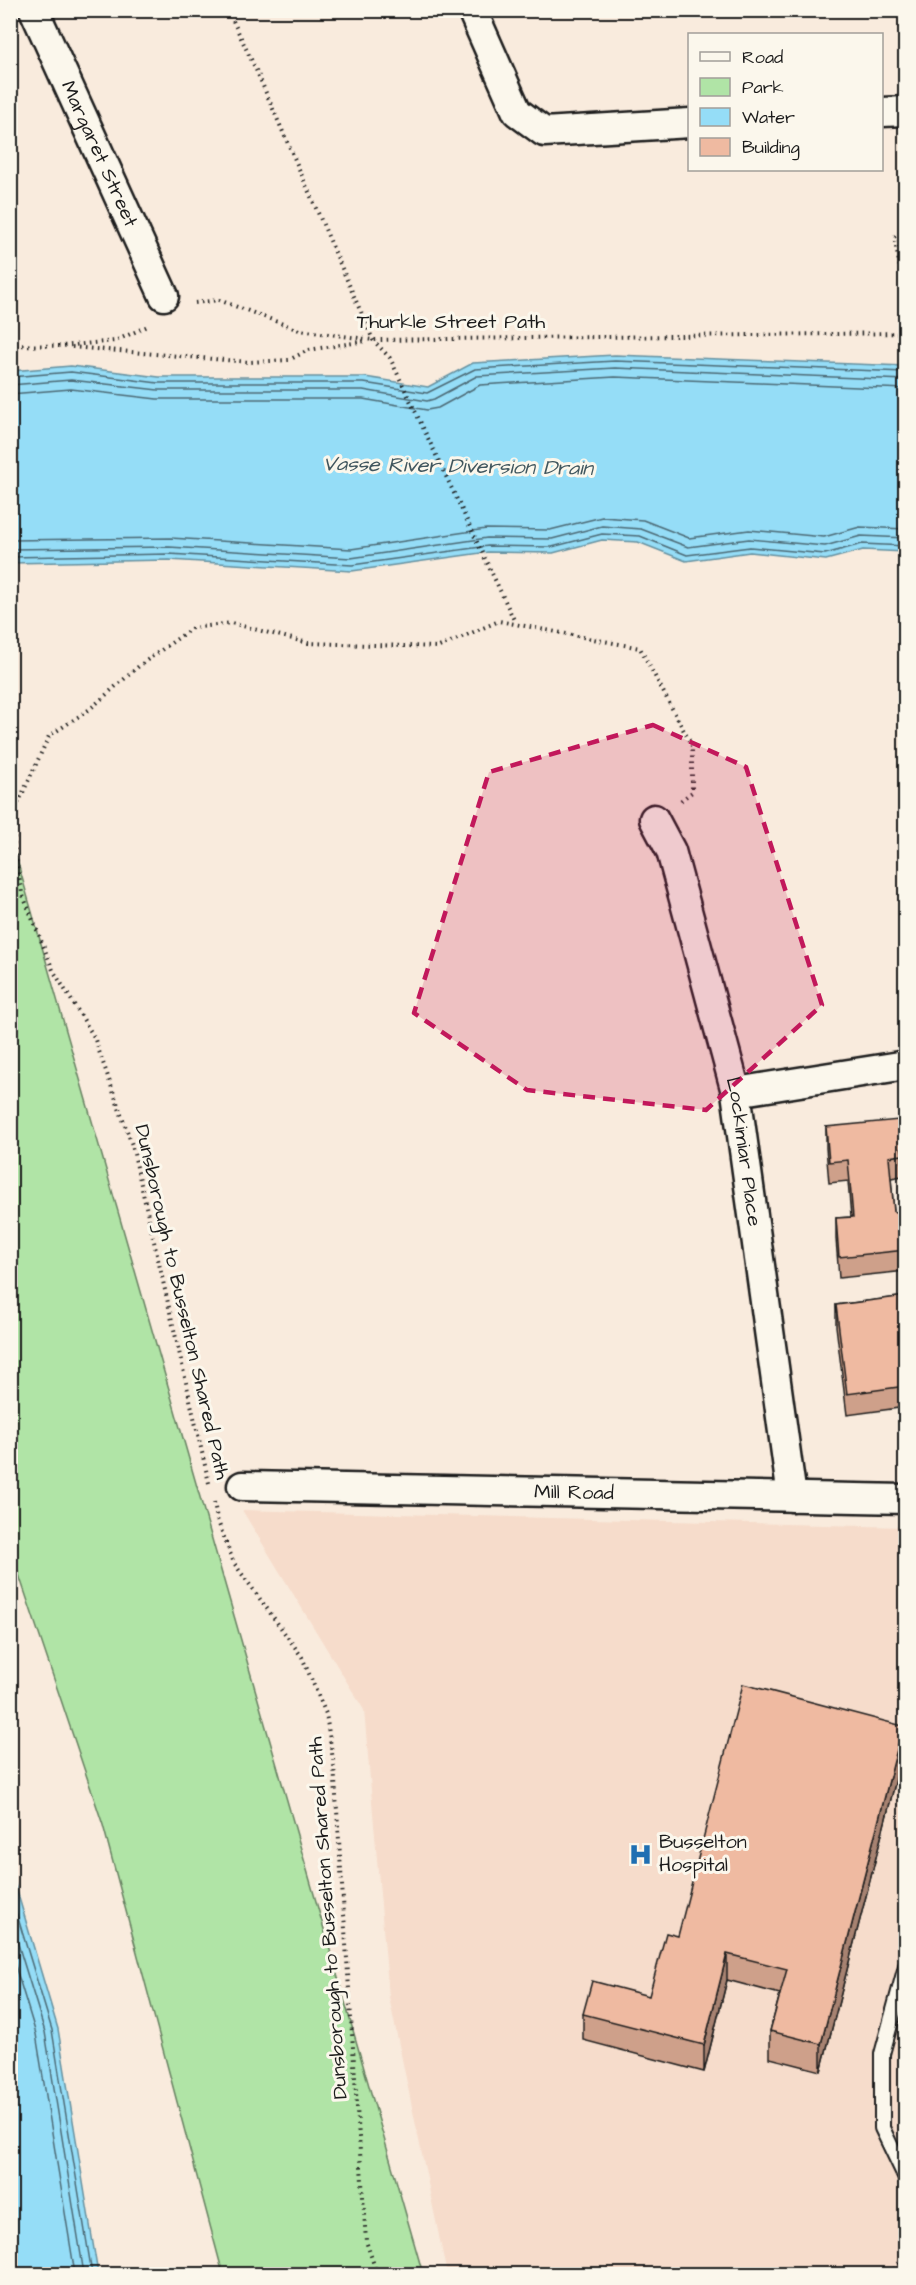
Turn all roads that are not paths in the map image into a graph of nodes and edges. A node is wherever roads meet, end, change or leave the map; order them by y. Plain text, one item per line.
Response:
1 (34, 10) edge
2 (472, 10) edge
3 (906, 111) edge
4 (883, 112) edge
5 (688, 123) edge
6 (176, 301) road end
7 (654, 819) road end
8 (906, 1065) edge
9 (736, 1092) junction
10 (242, 1486) dead end
11 (792, 1497) junction
12 (906, 1499) edge
13 (906, 1966) edge
14 (906, 2178) edge

1 - 6 street, Margaret Street
2 - 5 street
3 - 4 street
7 - 9 street, Lockimiar Place
8 - 9 street
9 - 11 street, Lockimiar Place
10 - 11 street, Mill Road
11 - 12 street, Mill Road
13 - 14 lane

